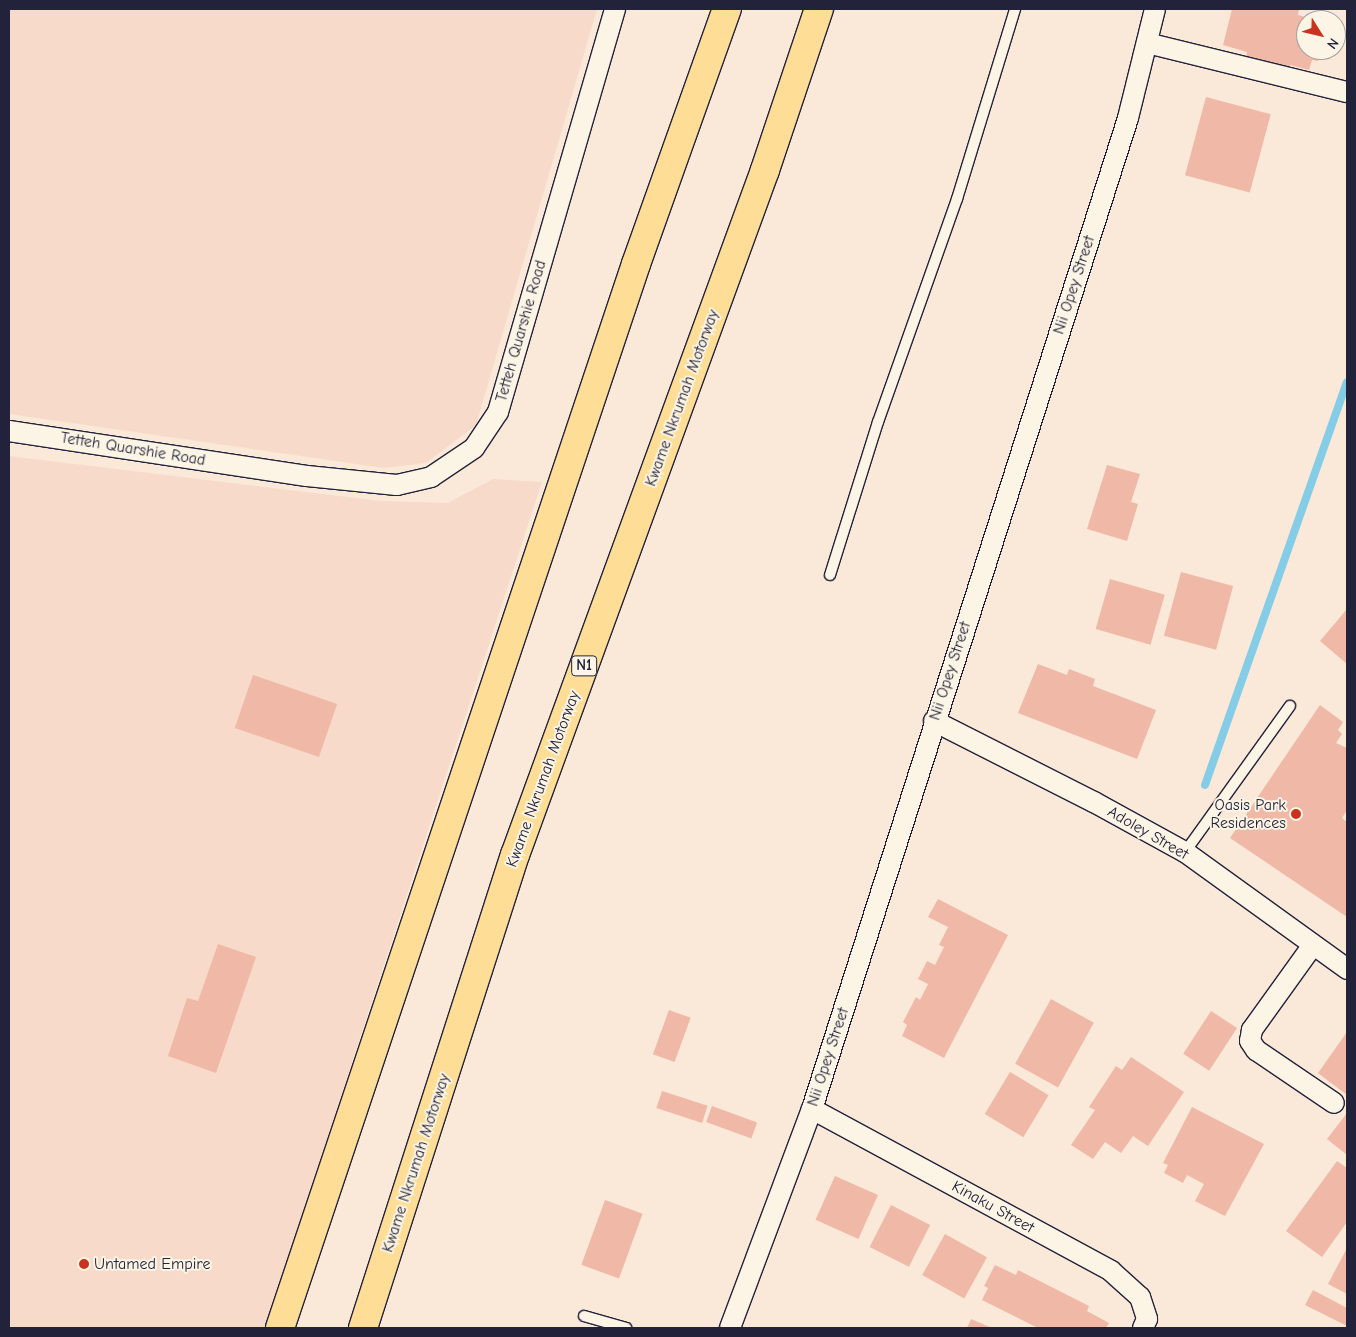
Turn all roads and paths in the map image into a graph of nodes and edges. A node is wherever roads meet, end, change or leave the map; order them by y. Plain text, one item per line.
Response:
1 (615, 9) edge
2 (727, 9) edge
3 (819, 9) edge
4 (1015, 9) edge
5 (1156, 9) edge
6 (1147, 43) junction
7 (1347, 92) edge
8 (9, 431) edge
9 (830, 575) dead end
10 (1290, 706) dead end
11 (934, 722) junction
12 (1185, 852) junction
13 (1313, 945) junction
14 (1347, 969) edge
15 (1334, 1103) dead end
16 (812, 1109) junction
17 (584, 1316) dead end
18 (280, 1328) edge
19 (363, 1328) edge
20 (626, 1328) edge
21 (730, 1328) edge
22 (1143, 1328) edge

1 - 8 street, Tetteh Quarshie Road
2 - 18 highway
3 - 19 highway, Kwame Nkrumah Motorway / N1
4 - 9 lane
5 - 6 street, Nii Opey Street
6 - 7 street
6 - 11 street, Nii Opey Street
10 - 12 lane
11 - 12 street, Adoley Street
11 - 16 street, Nii Opey Street
12 - 13 street, Adoley Street
13 - 14 street, Adoley Street
13 - 15 street
16 - 21 street, Nii Opey Street
16 - 22 street, Kinaku Street
17 - 20 lane

